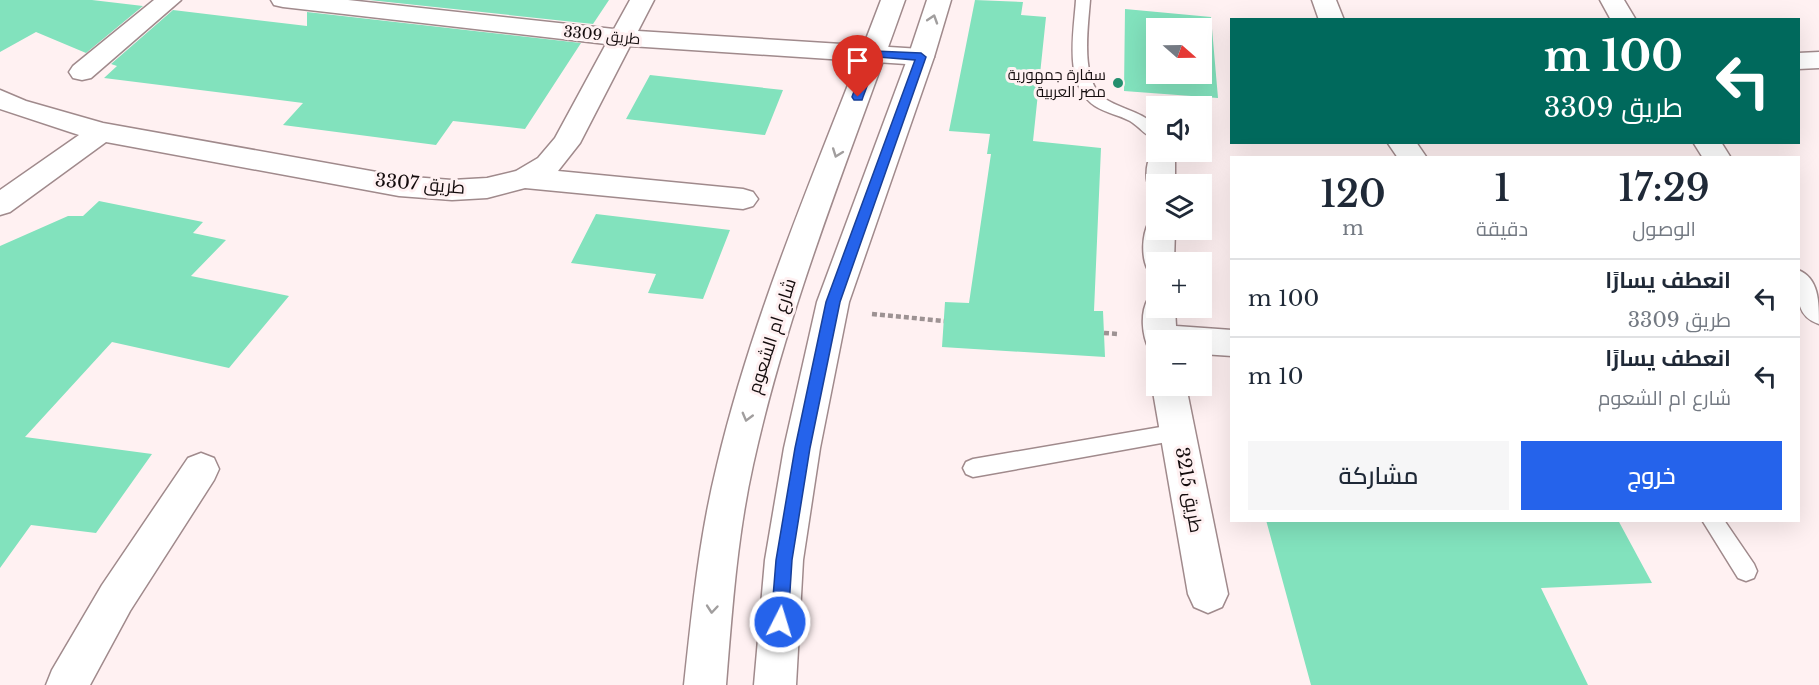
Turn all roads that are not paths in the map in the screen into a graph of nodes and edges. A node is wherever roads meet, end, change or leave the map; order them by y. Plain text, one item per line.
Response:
1 (169, 0) edge
2 (284, 0) edge
3 (642, 0) edge
4 (893, 0) edge
5 (939, 0) edge
6 (1083, 0) edge
7 (1324, 0) edge
8 (1612, 0) edge
9 (381, 5) edge
10 (1331, 18) edge
11 (1623, 18) edge
12 (623, 38) junction
13 (874, 54) junction
14 (921, 57) junction
15 (1819, 60) edge
16 (1800, 61) edge
17 (82, 72) dead end
18 (0, 98) edge
19 (1146, 125) edge
20 (101, 132) junction
21 (525, 178) junction
22 (742, 199) dead end
23 (0, 205) edge
24 (1212, 342) edge
25 (1230, 343) edge
26 (1172, 396) edge
27 (1178, 432) junction
28 (973, 468) dead end
29 (201, 469) dead end
30 (1713, 522) edge
31 (1746, 571) dead end
32 (1208, 594) dead end
33 (67, 685) edge
34 (705, 685) edge
35 (775, 685) edge

1 - 17 street
2 - 9 street, طريق 3309
3 - 12 street, طريق 3307
4 - 13 street, شارع ام الشعوم
14 -> 5 street
6 - 19 lane
7 - 10 street
8 - 11 street
9 - 12 street, طريق 3309
12 - 13 street, طريق 3309
12 - 21 street, طريق 3307
13 - 14 street, طريق 3309
13 -> 34 street, شارع ام الشعوم
14 - 35 street
15 - 16 street
18 - 20 street, طريق 3307
20 - 21 street, طريق 3307
20 - 23 street
21 - 22 street
24 - 25 street
26 - 27 street, طريق 3215
27 - 28 lane
27 - 32 street, طريق 3215
29 - 33 street
30 - 31 lane

